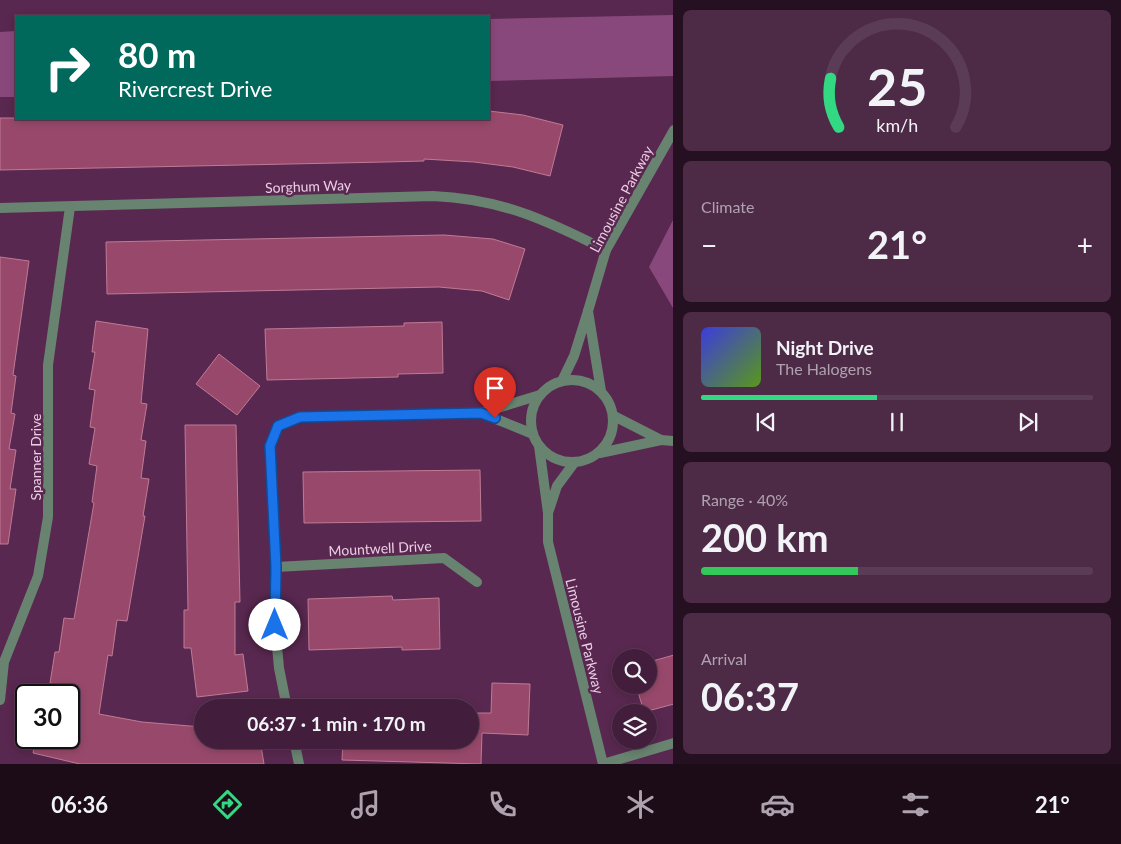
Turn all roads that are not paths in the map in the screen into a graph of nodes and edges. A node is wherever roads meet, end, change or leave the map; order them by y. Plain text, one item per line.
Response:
1 (673, 132) edge
2 (70, 207) junction
3 (0, 208) edge
4 (606, 250) junction
5 (588, 311) junction
6 (562, 381) junction
7 (601, 391) junction
8 (540, 395) junction
9 (481, 413) junction
10 (614, 416) junction
11 (532, 434) junction
12 (661, 440) junction
13 (673, 441) edge
14 (539, 446) junction
15 (600, 453) junction
16 (574, 463) junction
17 (548, 513) junction
18 (276, 567) junction
19 (477, 582) dead end
20 (285, 699) edge
21 (0, 700) edge
22 (673, 743) edge
23 (296, 749) edge
24 (299, 764) edge
25 (603, 764) edge

1 - 4 street, Limousine Parkway
2 - 3 street, Sorghum Way
2 - 4 street, Sorghum Way
2 - 21 street, Spanner Drive
4 - 5 street, Limousine Parkway
5 - 6 street, Limousine Parkway
5 - 7 street, Limousine Parkway
6 - 7 street
6 - 8 street
7 - 10 street
8 - 9 street
8 - 11 street
9 - 11 street
9 - 18 street
10 - 12 street
10 - 15 street
11 - 14 street
12 - 13 street
12 - 15 street
14 - 16 street
14 - 17 street, Limousine Parkway
15 - 16 street
16 - 17 street, Limousine Parkway
17 - 25 street, Limousine Parkway
18 - 19 street, Mountwell Drive
18 - 20 street
22 - 25 street
23 - 24 street

